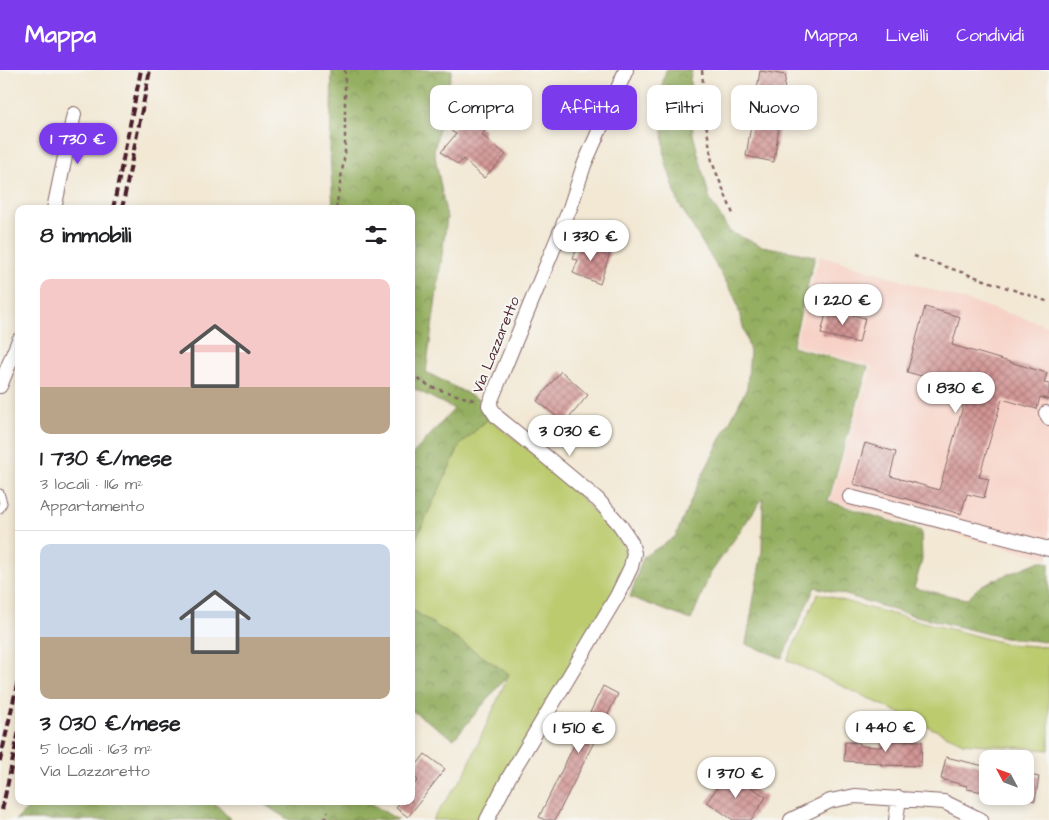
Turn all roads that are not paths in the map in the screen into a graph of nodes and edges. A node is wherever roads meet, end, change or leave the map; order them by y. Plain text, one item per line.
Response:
1 (626, 70) edge
2 (74, 114) dead end
3 (55, 205) edge
4 (15, 350) edge
5 (0, 386) edge
6 (0, 493) edge
7 (850, 497) dead end
8 (0, 509) edge
9 (1049, 549) edge
10 (899, 798) junction
11 (488, 820) edge
12 (791, 820) edge
13 (896, 820) edge
14 (981, 820) edge

1 - 11 street, Via Lazzaretto
2 - 3 street
4 - 5 street
6 - 8 lane
7 - 9 street
10 - 12 street
10 - 13 street
10 - 14 street

